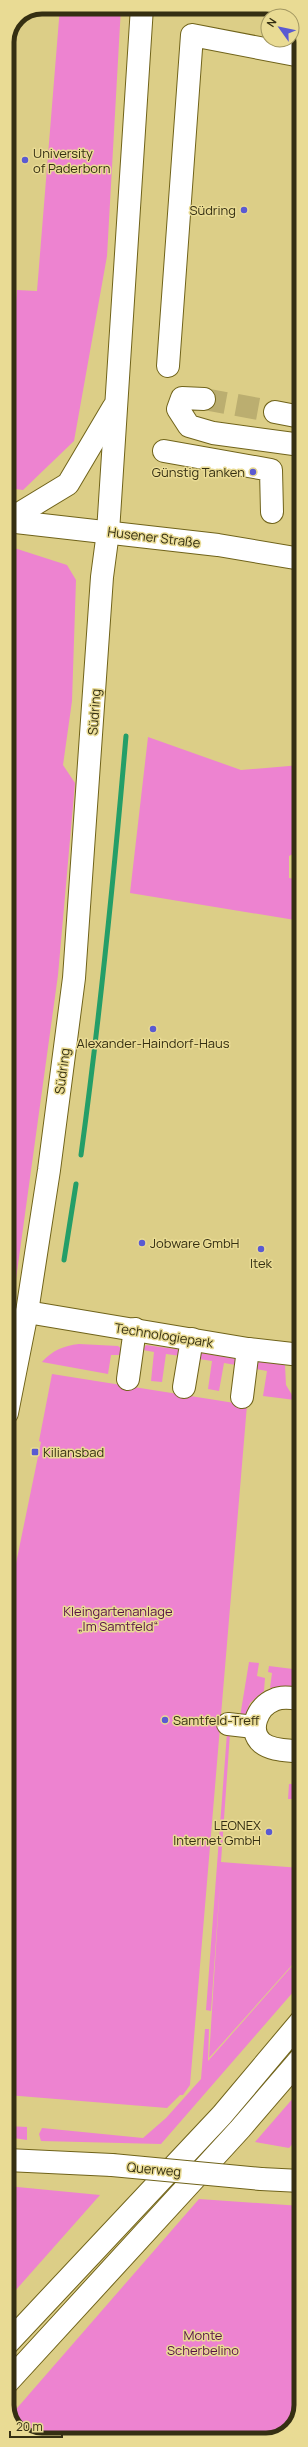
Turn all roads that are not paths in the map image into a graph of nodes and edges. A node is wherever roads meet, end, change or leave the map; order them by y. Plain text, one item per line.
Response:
1 (142, 14) edge
2 (294, 55) edge
3 (168, 366) dead end
4 (204, 399) tunnel mouth
5 (115, 403) junction
6 (275, 412) tunnel mouth
7 (294, 416) edge
8 (294, 444) edge
9 (164, 451) dead end
10 (272, 512) dead end
11 (14, 517) edge
12 (14, 522) edge
13 (108, 532) junction
14 (294, 558) edge
15 (27, 1312) junction
16 (135, 1330) junction
17 (192, 1339) junction
18 (248, 1349) junction
19 (294, 1354) edge
20 (14, 1378) edge
21 (128, 1379) dead end
22 (184, 1387) dead end
23 (242, 1397) dead end
24 (294, 1698) edge
25 (228, 1724) dead end
26 (254, 1727) junction
27 (294, 1751) edge
28 (294, 2029) edge
29 (294, 2066) edge
30 (14, 2160) edge
31 (294, 2181) edge
32 (14, 2337) edge
33 (14, 2375) edge

1 - 5 main road, Südring
2 - 3 main road
4 - 8 main road
5 - 11 main road
5 - 13 main road, Südring
6 - 7 main road
9 - 10 main road
12 - 13 main road, Husener Straße
13 - 14 main road, Husener Straße
13 - 15 main road, Südring
15 - 16 main road, Technologiepark
15 - 20 main road, Südring
16 - 17 main road, Technologiepark
16 - 21 main road
17 - 18 main road, Technologiepark
17 - 22 main road
18 - 19 main road, Technologiepark
18 - 23 main road
24 - 26 main road
25 - 26 main road
26 - 27 main road
28 - 32 main road
29 - 33 main road
30 - 31 main road, Querweg, bridge

